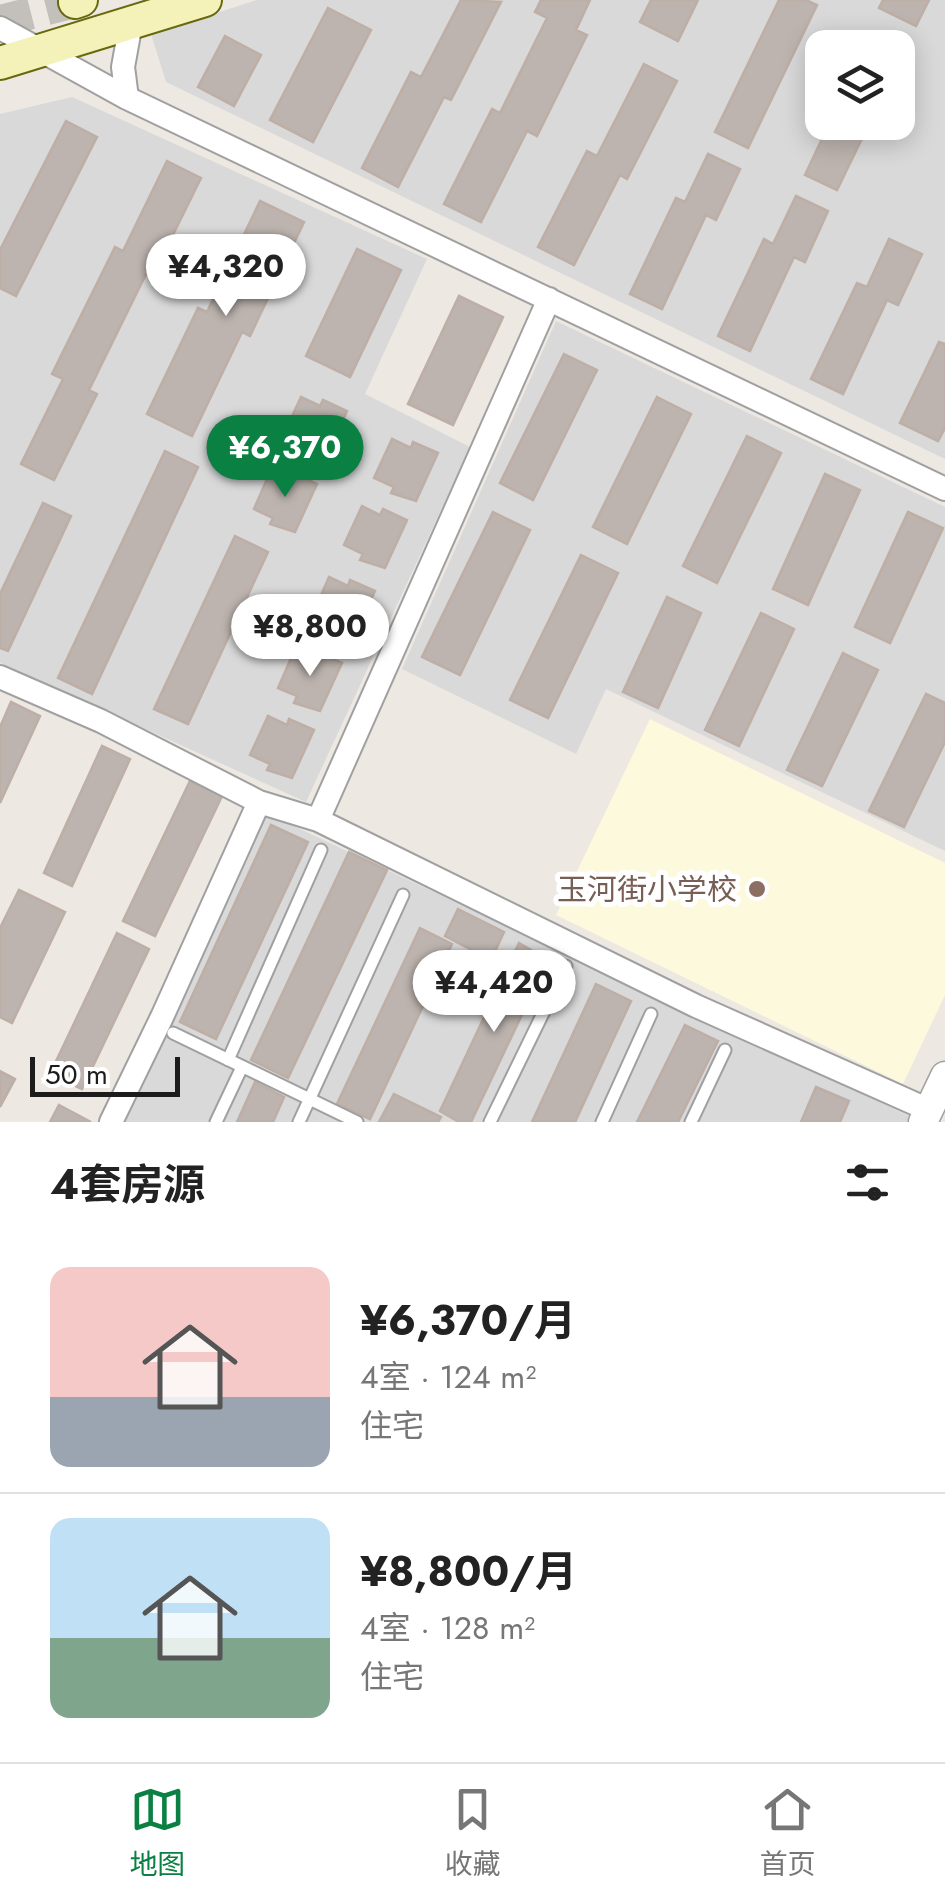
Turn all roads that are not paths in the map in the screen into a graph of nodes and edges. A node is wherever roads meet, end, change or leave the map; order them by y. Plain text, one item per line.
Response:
1 (205, 0) edge
2 (131, 24) junction
3 (0, 28) edge
4 (42, 52) junction
5 (0, 63) edge
6 (127, 98) junction
7 (549, 300) junction
8 (945, 489) edge
9 (0, 677) edge
10 (259, 802) junction
11 (318, 820) junction
12 (321, 850) dead end
13 (403, 895) dead end
14 (566, 966) dead end
15 (650, 1014) dead end
16 (173, 1033) dead end
17 (725, 1050) dead end
18 (228, 1060) junction
19 (242, 1067) junction
20 (945, 1076) edge
21 (310, 1099) junction
22 (926, 1116) edge
23 (111, 1122) edge
24 (216, 1122) edge
25 (300, 1122) edge
26 (357, 1122) edge
27 (490, 1122) edge
28 (602, 1122) edge
29 (691, 1122) edge

1 - 2 main road
2 - 4 main road
2 - 6 street
3 - 4 street
4 - 5 main road
4 - 6 street
6 - 7 street
7 - 8 street
7 - 11 street
9 - 10 street
10 - 11 street
10 - 23 street
11 - 22 street
12 - 18 lane
13 - 21 lane
14 - 27 lane
15 - 28 lane
16 - 18 lane
17 - 29 lane
18 - 19 lane
19 - 21 lane
19 - 24 lane
20 - 22 street
21 - 25 lane
21 - 26 lane

